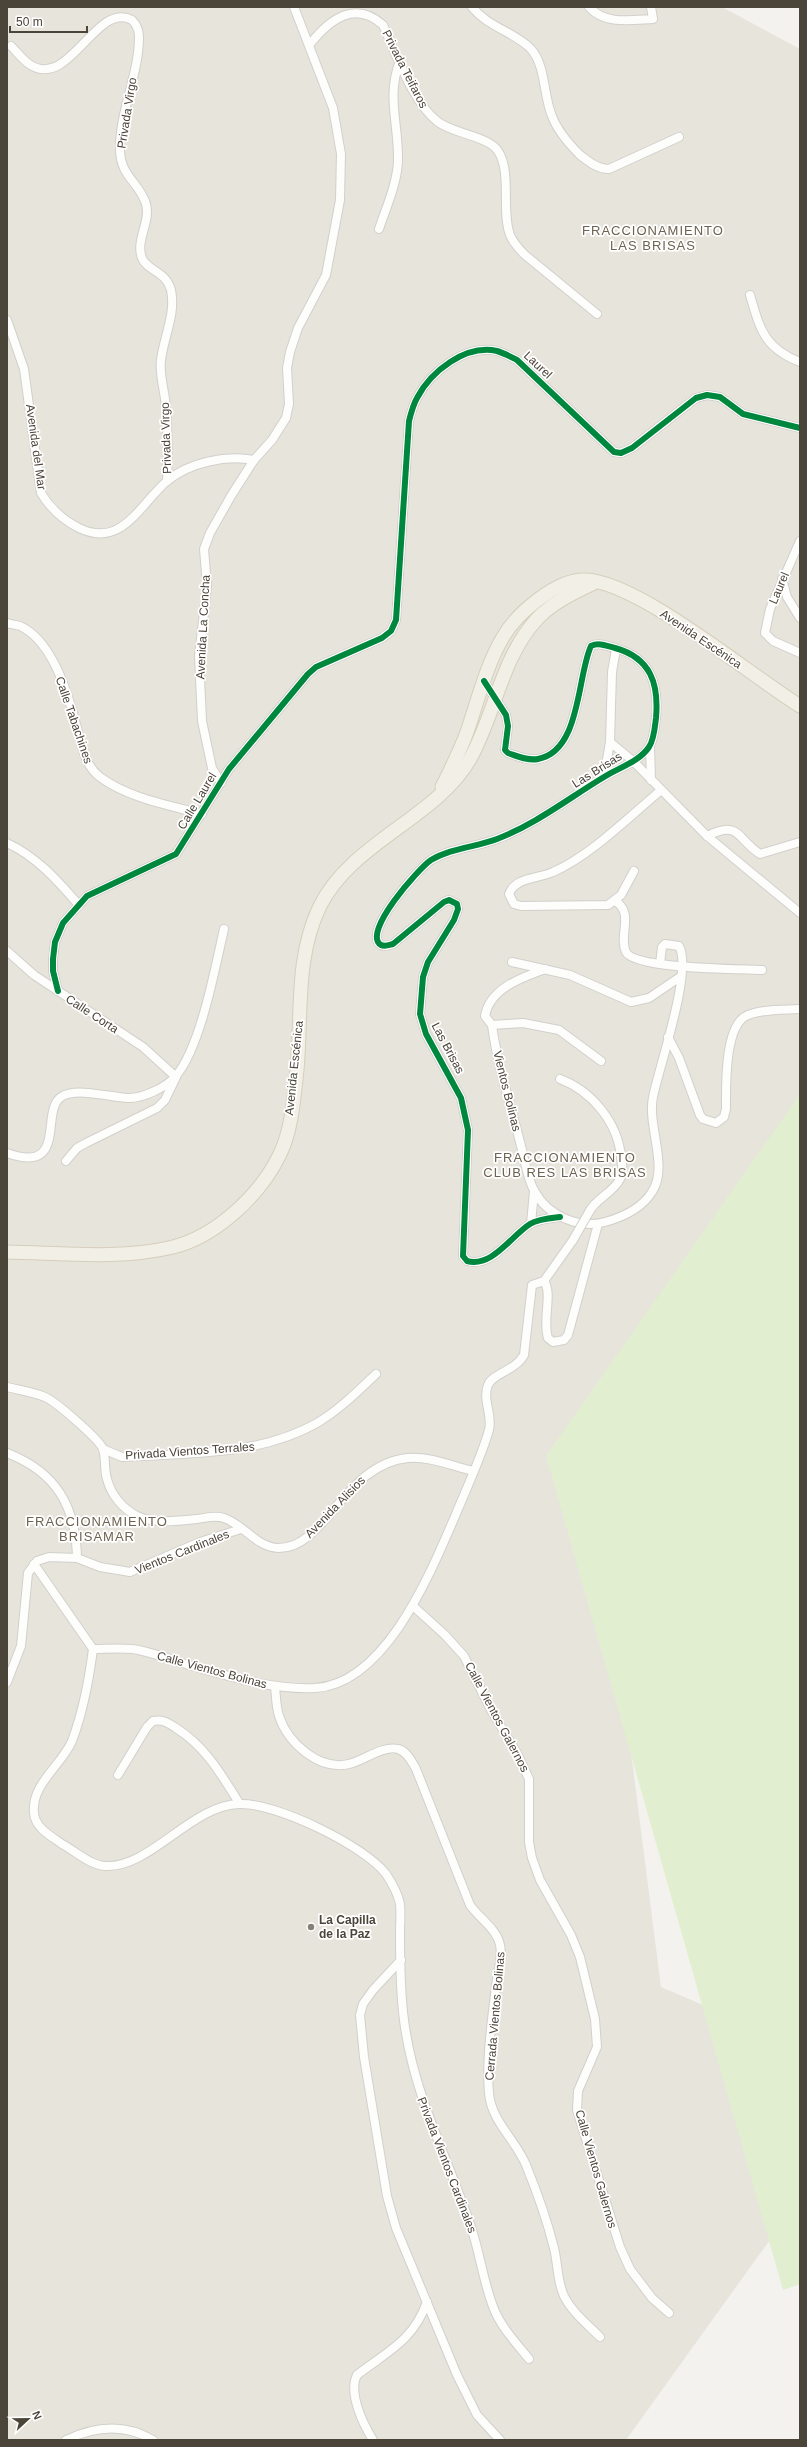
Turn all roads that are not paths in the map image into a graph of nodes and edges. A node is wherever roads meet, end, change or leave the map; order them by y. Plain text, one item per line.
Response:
1 (294, 7) edge
2 (472, 7) edge
3 (589, 7) edge
4 (651, 7) edge
5 (310, 44) junction
6 (11, 46) dead end
7 (400, 61) junction
8 (679, 137) dead end
9 (379, 229) dead end
10 (750, 296) dead end
11 (597, 314) dead end
12 (7, 320) edge
13 (800, 362) edge
14 (800, 428) edge
15 (254, 460) junction
16 (167, 481) junction
17 (800, 541) edge
18 (782, 579) junction
19 (596, 582) junction
20 (800, 618) edge
21 (7, 623) edge
22 (391, 631) joint
23 (616, 648) junction
24 (800, 653) edge
25 (484, 681) junction
26 (496, 697) junction
27 (800, 706) edge
28 (610, 742) junction
29 (650, 747) junction
30 (633, 761) junction
31 (604, 777) junction
32 (651, 780) junction
33 (221, 783) junction
34 (660, 791) junction
35 (437, 796) junction
36 (202, 814) junction
37 (707, 836) junction
38 (800, 842) edge
39 (7, 843) edge
40 (634, 871) dead end
41 (615, 901) junction
42 (78, 904) junction
43 (800, 912) edge
44 (224, 929) dead end
45 (7, 951) edge
46 (512, 962) dead end
47 (660, 964) junction
48 (682, 966) junction
49 (545, 969) junction
50 (762, 970) dead end
51 (680, 976) junction
52 (58, 991) junction
53 (800, 1009) edge
54 (492, 1025) junction
55 (668, 1037) junction
56 (601, 1061) dead end
57 (176, 1077) junction
58 (560, 1079) dead end
59 (7, 1153) edge
60 (66, 1161) dead end
61 (534, 1191) junction
62 (560, 1217) junction
63 (531, 1224) junction
64 (598, 1224) junction
65 (7, 1252) edge
66 (544, 1281) junction
67 (376, 1374) dead end
68 (7, 1386) edge
69 (103, 1449) junction
70 (7, 1453) edge
71 (473, 1471) junction
72 (241, 1529) junction
73 (77, 1558) junction
74 (34, 1564) junction
75 (413, 1606) junction
76 (93, 1649) junction
77 (7, 1682) edge
78 (275, 1686) junction
79 (118, 1775) dead end
80 (239, 1804) junction
81 (400, 1960) junction
82 (428, 2302) junction
83 (669, 2312) dead end
84 (600, 2337) dead end
85 (529, 2359) dead end
86 (66, 2440) edge
87 (153, 2440) edge
88 (373, 2440) edge
89 (500, 2440) edge

1 - 5 street, Avenida La Concha
2 - 8 street
3 - 4 street
5 - 7 street, Privada Teifaros
5 - 15 street, Avenida La Concha
6 - 16 street, Privada Virgo
7 - 9 street
7 - 11 street, Privada Teifaros
10 - 13 street
12 - 16 street, Avenida del Mar
14 - 22 street, Laurel
15 - 16 street, Avenida del Mar
15 - 33 street, Avenida La Concha
17 - 18 street, Laurel
18 - 20 street
18 - 24 street, Laurel
19 - 25 main road, Avenida Escénica
19 - 26 main road, Avenida Escénica
19 - 27 main road, Avenida Escénica
21 - 36 street, Calle Tabachines
22 - 33 street, Calle Laurel
23 - 26 street
23 - 28 street
23 - 29 street
25 - 26 street
25 - 35 main road, Avenida Escénica
26 - 35 main road, Avenida Escénica
28 - 30 street
28 - 31 street
29 - 30 street, Las Brisas
29 - 32 street
30 - 31 street, Las Brisas
30 - 32 street
31 - 63 street, Las Brisas
32 - 34 street
33 - 36 street, Calle Laurel
34 - 37 street
34 - 41 street
35 - 65 main road, Avenida Escénica
36 - 42 street, Calle Laurel
37 - 38 street
37 - 43 street
39 - 42 street
40 - 41 street
41 - 47 street
42 - 52 street, Calle Laurel
44 - 57 street
45 - 52 street, Calle Corta
46 - 49 street
47 - 48 street
47 - 48 street, Vientos Bolinas
48 - 50 street
48 - 51 street, Vientos Bolinas
49 - 51 street
49 - 54 street, Vientos Bolinas
51 - 55 street, Vientos Bolinas
52 - 57 street, Calle Corta
53 - 55 street
54 - 56 street
54 - 61 street, Vientos Bolinas
55 - 64 street, Vientos Bolinas
57 - 59 street
57 - 60 street
58 - 66 street, bridge
61 - 62 street, Vientos Bolinas
61 - 63 street
62 - 63 street, Las Brisas
62 - 64 street, Vientos Bolinas
64 - 66 street
66 - 71 street
67 - 69 street, Privada Vientos Terrales
68 - 69 street
69 - 72 street, Avenida Alisios
70 - 73 street
71 - 72 street, Avenida Alisios
71 - 75 street, Calle Vientos Bolinas
72 - 73 street, Vientos Cardinales
73 - 74 street, Vientos Cardinales
74 - 76 street
74 - 77 street
75 - 78 street, Calle Vientos Bolinas
75 - 83 street, Calle Vientos Galernos
76 - 78 street, Calle Vientos Bolinas
76 - 80 street
78 - 84 street, Cerrada Vientos Bolinas
79 - 80 street
80 - 81 street, Privada Vientos Cardinales
81 - 82 street
81 - 85 street, Privada Vientos Cardinales
82 - 88 street
82 - 89 street
86 - 87 street

